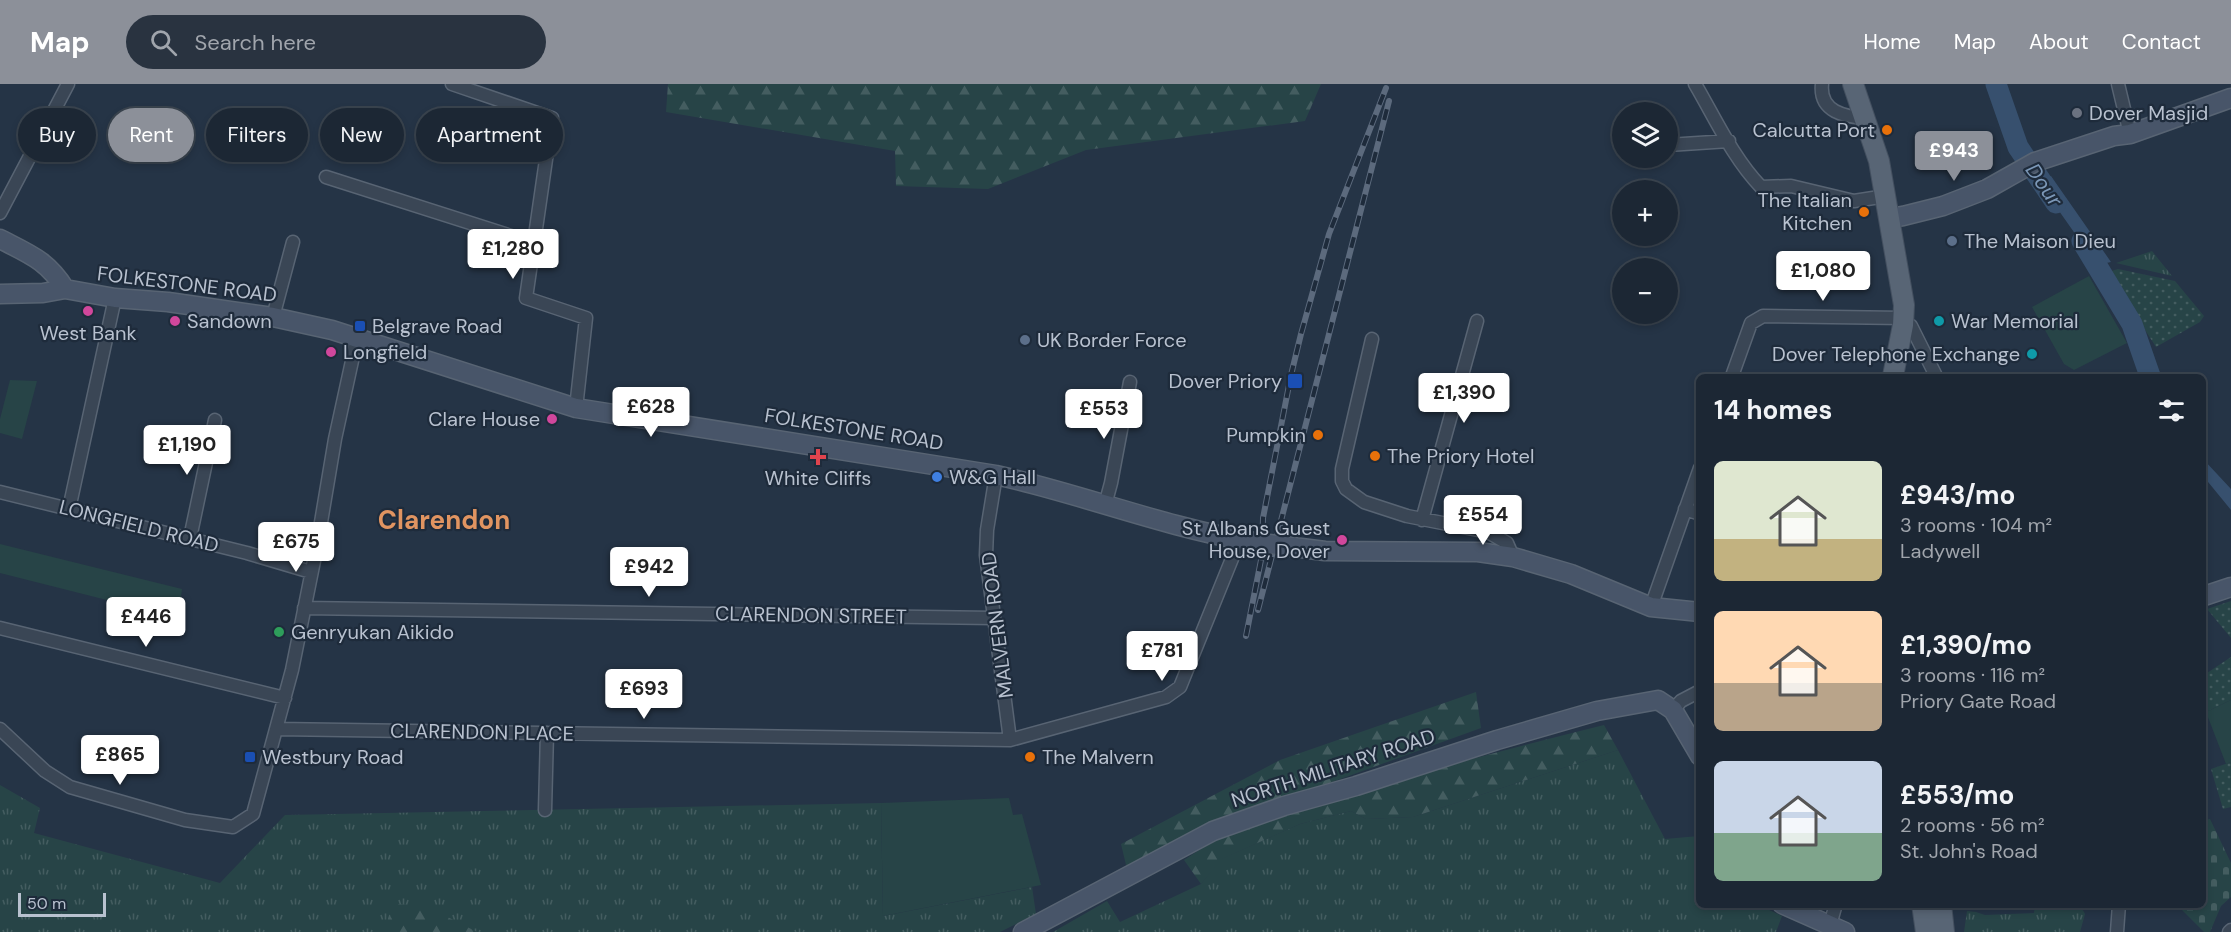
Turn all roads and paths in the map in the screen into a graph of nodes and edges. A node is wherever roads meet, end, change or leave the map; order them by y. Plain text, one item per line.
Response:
1 (68, 84) edge
2 (452, 84) edge
3 (1695, 84) edge
4 (1822, 84) edge
5 (1853, 84) edge
6 (2118, 84) edge
7 (2231, 98) edge
8 (1866, 118) junction
9 (2122, 135) junction
10 (1729, 141) junction
11 (1678, 145) edge
12 (326, 177) dead end
13 (1886, 196) junction
14 (0, 213) edge
15 (1890, 218) junction
16 (0, 239) edge
17 (293, 242) dead end
18 (533, 243) junction
19 (65, 288) junction
20 (0, 294) edge
21 (115, 298) junction
22 (273, 317) junction
23 (1477, 321) dead end
24 (1904, 321) junction
25 (357, 338) junction
26 (1372, 339) dead end
27 (1733, 374) edge
28 (1893, 374) edge
29 (1935, 374) edge
30 (1130, 382) dead end
31 (576, 408) junction
32 (215, 420) dead end
33 (996, 475) junction
34 (1696, 479) edge
35 (0, 492) edge
36 (1105, 505) junction
37 (69, 509) junction
38 (1685, 509) junction
39 (1696, 513) edge
40 (1422, 520) junction
41 (1463, 527) junction
42 (190, 538) junction
43 (1244, 540) junction
44 (1478, 552) junction
45 (1513, 558) junction
46 (311, 572) junction
47 (2231, 587) edge
48 (2206, 595) edge
49 (1651, 607) junction
50 (304, 608) junction
51 (1696, 612) edge
52 (994, 618) junction
53 (0, 628) edge
54 (1696, 693) edge
55 (285, 698) junction
56 (1673, 710) junction
57 (0, 729) edge
58 (278, 729) junction
59 (547, 733) junction
60 (1010, 740) junction
61 (1696, 749) edge
62 (545, 810) dead end
63 (1791, 908) edge
64 (1836, 908) edge
65 (1923, 908) edge
66 (1941, 908) edge
67 (2119, 908) edge
68 (1838, 928) edge
69 (1023, 932) edge
70 (1926, 932) edge
71 (1944, 932) edge
72 (2117, 932) edge

1 - 14 street
2 - 18 street
3 - 10 street
4 - 8 street
5 - 8 main road
6 - 9 street
7 - 9 main road
8 - 13 main road
9 - 15 main road
10 - 11 street
10 - 13 street
12 - 18 street
13 - 15 main road
15 - 24 main road
16 - 19 main road
17 - 22 street
18 - 31 street
19 - 20 main road, FOLKESTONE ROAD
19 - 21 main road, FOLKESTONE ROAD
21 - 22 main road, FOLKESTONE ROAD
21 - 37 street
22 - 25 main road, FOLKESTONE ROAD
23 - 40 street
24 - 27 street
24 - 28 main road
24 - 29 street
25 - 31 main road, FOLKESTONE ROAD
25 - 46 street
26 - 40 street
30 - 36 street
31 - 33 main road, FOLKESTONE ROAD
32 - 42 street
33 - 36 main road, FOLKESTONE ROAD
33 - 52 street, MALVERN ROAD
34 - 38 street
35 - 37 street, LONGFIELD ROAD
36 - 43 main road, FOLKESTONE ROAD
37 - 42 street, LONGFIELD ROAD
38 - 39 street
38 - 49 street
40 - 41 street
41 - 44 street
41 - 45 street
42 - 46 street, LONGFIELD ROAD
43 - 44 main road, FOLKESTONE ROAD, bridge
43 - 60 street, CLARENDON PLACE
44 - 45 main road, FOLKESTONE ROAD
45 - 49 main road, FOLKESTONE ROAD
46 - 50 street
47 - 48 main road
49 - 51 main road, FOLKESTONE ROAD
50 - 52 street, CLARENDON STREET
50 - 55 street
52 - 60 street, MALVERN ROAD
53 - 55 street
54 - 56 street
55 - 58 street
56 - 61 main road
56 - 69 main road, NORTH MILITARY ROAD
57 - 58 street
58 - 59 street, CLARENDON PLACE
59 - 60 street, CLARENDON PLACE
59 - 62 street
63 - 68 main road
64 - 68 street
65 - 70 main road
66 - 71 main road
67 - 72 street

